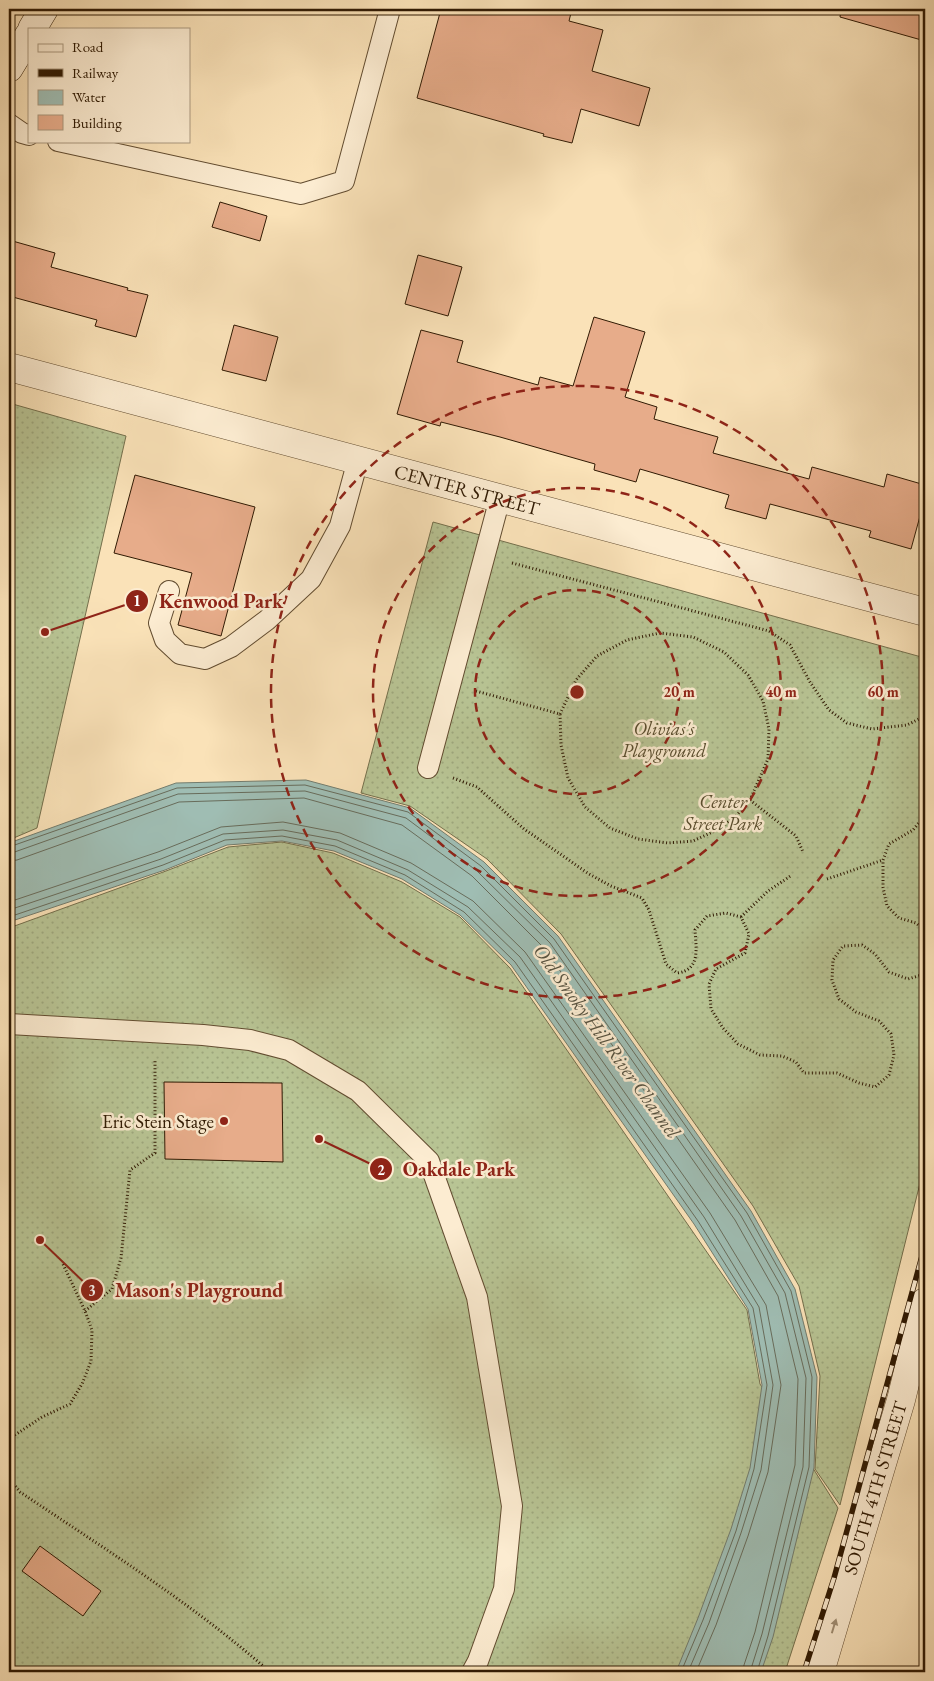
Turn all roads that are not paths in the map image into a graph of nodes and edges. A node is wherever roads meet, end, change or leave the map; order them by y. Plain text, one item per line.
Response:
1 (44, 9) edge
2 (390, 9) edge
3 (33, 28) edge
4 (28, 37) edge
5 (9, 68) edge
6 (9, 124) edge
7 (28, 135) edge
8 (63, 142) edge
9 (9, 367) edge
10 (358, 460) junction
11 (500, 498) junction
12 (169, 591) dead end
13 (925, 612) edge
14 (428, 768) road end
15 (9, 1024) edge
16 (925, 1302) edge
17 (472, 1672) edge
18 (820, 1672) edge

1 - 3 street
2 - 8 lane
4 - 5 street
6 - 7 lane
9 - 10 street, CENTER STREET
10 - 11 street, CENTER STREET
10 - 12 lane
11 - 13 street, CENTER STREET
11 - 14 lane
15 - 17 lane
18 -> 16 street, SOUTH 4TH STREET

